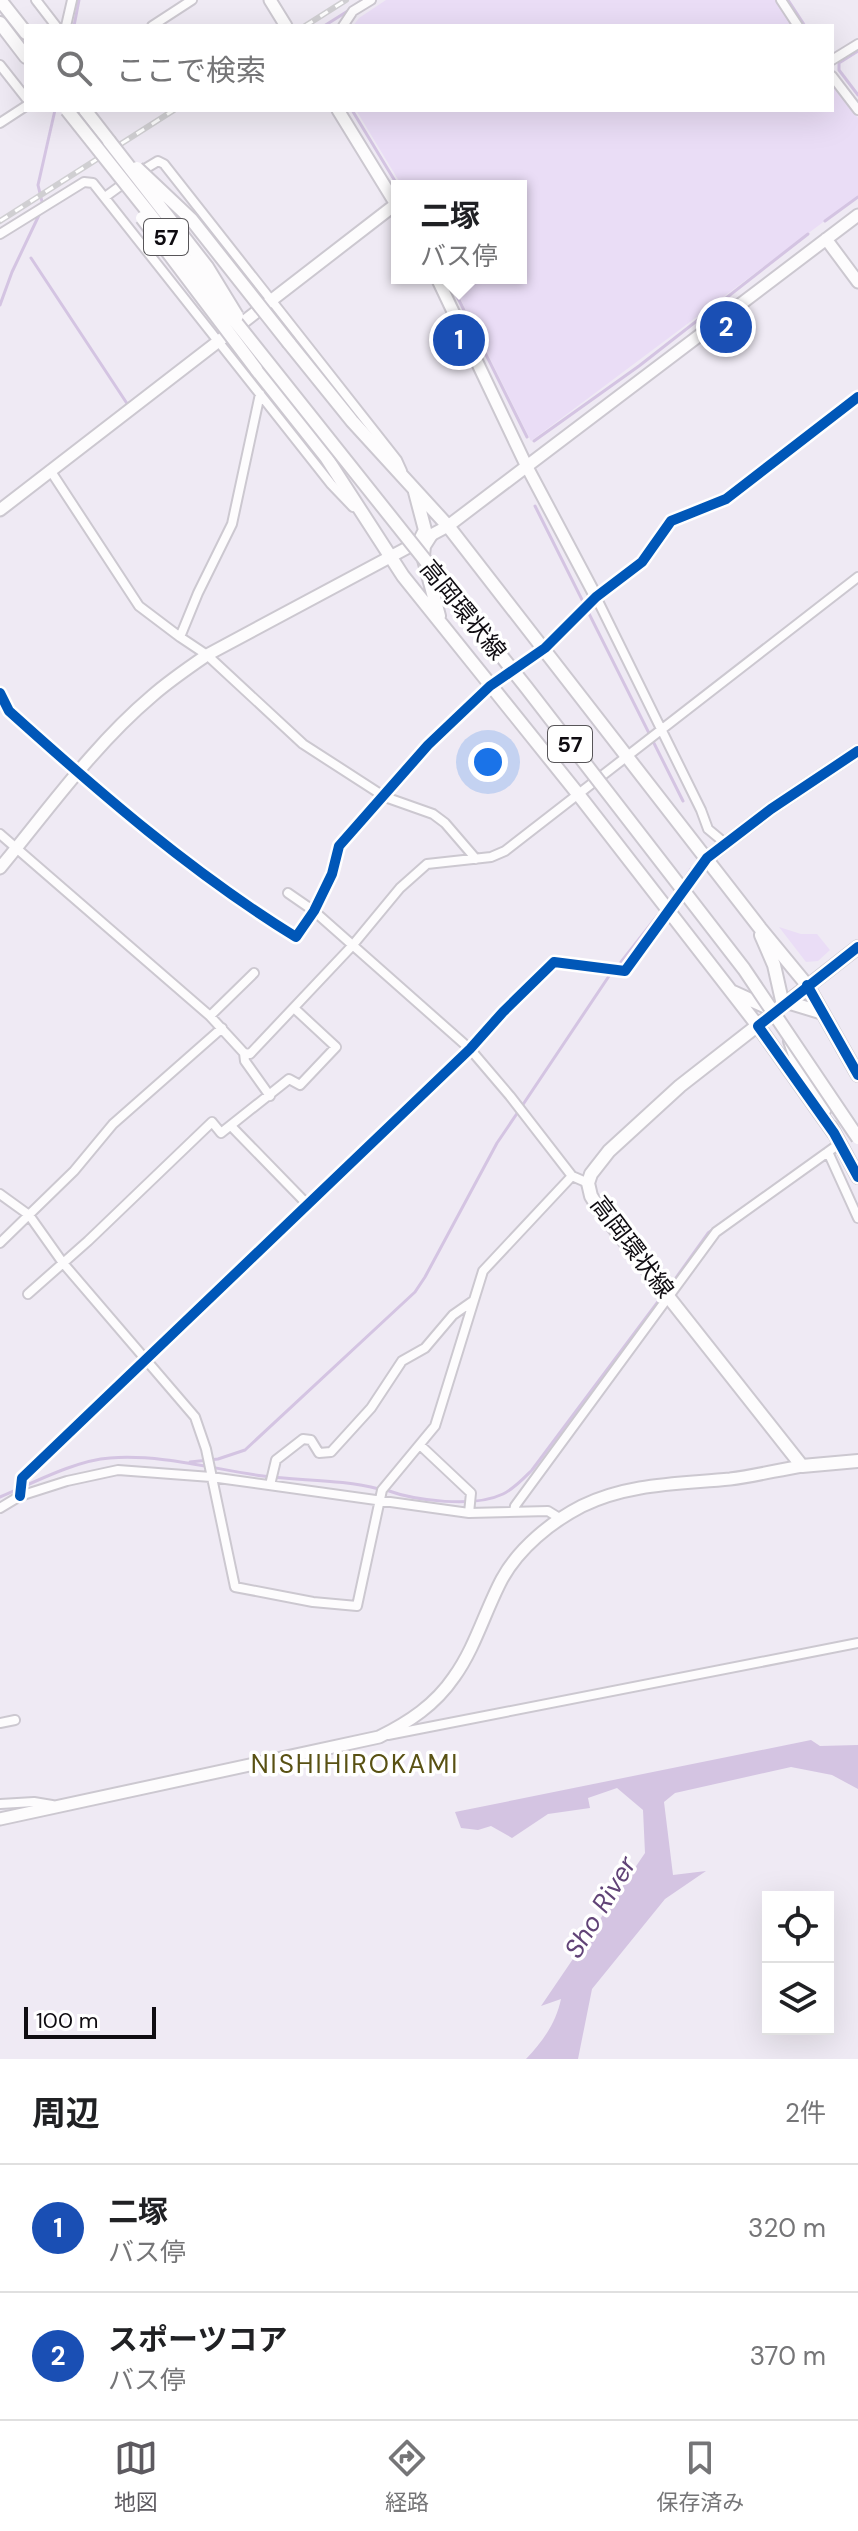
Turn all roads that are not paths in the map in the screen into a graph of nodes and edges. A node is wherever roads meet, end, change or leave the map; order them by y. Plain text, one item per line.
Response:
1 (0, 0) edge
2 (36, 0) edge
3 (72, 0) edge
4 (192, 0) edge
5 (270, 0) edge
6 (371, 0) edge
7 (781, 0) edge
8 (0, 23) edge
9 (54, 24) edge
10 (66, 24) edge
11 (155, 24) edge
12 (285, 24) edge
13 (344, 24) edge
14 (797, 24) edge
15 (24, 30) edge
16 (858, 44) edge
17 (24, 54) edge
18 (834, 59) edge
19 (0, 65) edge
20 (834, 79) edge
21 (24, 95) edge
22 (24, 107) edge
23 (858, 110) edge
24 (68, 112) edge
25 (87, 112) edge
26 (339, 112) edge
27 (0, 123) edge
28 (109, 141) junction
29 (105, 197) junction
30 (391, 197) edge
31 (391, 209) edge
32 (858, 215) edge
33 (213, 225) junction
34 (0, 234) edge
35 (826, 239) junction
36 (161, 267) junction
37 (858, 282) edge
38 (440, 284) edge
39 (271, 301) junction
40 (219, 341) junction
41 (261, 366) junction
42 (260, 394) junction
43 (858, 397) edge
44 (527, 467) junction
45 (50, 470) junction
46 (410, 485) junction
47 (0, 510) edge
48 (367, 522) junction
49 (448, 526) junction
50 (431, 535) junction
51 (419, 542) junction
52 (392, 557) junction
53 (858, 577) edge
54 (596, 597) junction
55 (443, 626) junction
56 (180, 637) junction
57 (545, 648) junction
58 (207, 655) junction
59 (490, 686) junction
60 (0, 693) edge
61 (660, 729) junction
62 (858, 751) edge
63 (628, 755) junction
64 (78, 773) junction
65 (578, 794) junction
66 (385, 797) junction
67 (0, 834) edge
68 (726, 844) junction
69 (16, 848) junction
70 (707, 858) junction
71 (476, 859) junction
72 (0, 868) edge
73 (288, 893) dead end
74 (314, 911) junction
75 (668, 911) junction
76 (756, 921) junction
77 (352, 946) junction
78 (858, 947) edge
79 (254, 973) dead end
80 (807, 985) junction
81 (727, 989) junction
82 (781, 1006) junction
83 (295, 1009) junction
84 (823, 1013) junction
85 (210, 1016) junction
86 (758, 1026) junction
87 (222, 1028) junction
88 (470, 1049) junction
89 (244, 1053) junction
90 (858, 1074) edge
91 (270, 1096) junction
92 (231, 1126) junction
93 (858, 1138) edge
94 (834, 1143) junction
95 (572, 1176) junction
96 (858, 1177) edge
97 (588, 1183) junction
98 (0, 1194) edge
99 (307, 1204) junction
100 (29, 1215) junction
101 (858, 1218) edge
102 (0, 1243) edge
103 (63, 1263) junction
104 (28, 1294) dead end
105 (668, 1296) junction
106 (474, 1300) junction
107 (145, 1359) junction
108 (420, 1445) junction
109 (858, 1461) edge
110 (802, 1466) junction
111 (211, 1477) junction
112 (270, 1485) junction
113 (20, 1496) junction
114 (380, 1499) junction
115 (0, 1508) edge
116 (514, 1512) junction
117 (469, 1513) junction
118 (561, 1519) junction
119 (858, 1643) edge
120 (15, 1720) dead end
121 (0, 1723) edge
122 (379, 1737) junction
123 (0, 1804) edge
124 (61, 1806) junction
125 (0, 1819) edge

1 - 15 main road
2 - 9 street
3 - 10 street
4 - 11 street
5 - 12 street
6 - 13 street
7 - 14 street
8 - 17 main road
16 - 18 street
19 - 21 street
20 - 23 street
22 - 27 street
24 - 41 main road, 高岡環状線 / 57, bridge
25 - 28 main road, 高岡環状線 / 57
26 - 30 street
28 - 41 main road, 高岡環状線 / 57, bridge
28 - 46 main road, 57, bridge
29 - 33 street
29 - 34 street
29 - 36 street
31 - 39 street
32 - 35 street
33 - 36 street
33 - 39 street
35 - 37 street
35 - 44 street
36 - 40 street
38 - 44 street
39 - 40 street
39 - 46 street
40 - 42 street
40 - 45 street
41 - 48 main road, 57
41 - 93 main road, 高岡環状線 / 57, bridge
42 - 48 street
42 - 56 street
43 - 54 street
44 - 49 street
44 - 54 street
45 - 47 street
45 - 56 street
46 - 49 main road, 57
46 - 51 main road
48 - 52 main road, 57
49 - 50 street
49 - 57 main road, 57
50 - 51 street
50 - 55 main road
51 - 52 street
52 - 55 main road, 57
52 - 58 street
53 - 61 street
54 - 57 street
54 - 61 street
55 - 59 main road, 57
56 - 58 street
57 - 59 street
57 - 63 main road, 57
58 - 64 street
58 - 66 street
59 - 65 main road, 57
59 - 66 street
60 - 64 street
61 - 63 street
61 - 68 street
62 - 68 street
63 - 65 street
63 - 70 main road, 57
64 - 69 street
64 - 74 street
65 - 71 street
65 - 75 main road, 57
66 - 71 street
66 - 74 street
67 - 69 street
68 - 70 street
69 - 72 street
69 - 85 street
70 - 75 street
70 - 76 main road, 57
71 - 77 street
73 - 74 street
74 - 77 street
75 - 81 main road, 57
75 - 88 street
76 - 80 main road, 57
76 - 82 main road
77 - 83 street
77 - 88 street
78 - 80 main road, 高岡環状線
79 - 85 street
80 - 82 main road, 高岡環状線
80 - 84 main road
81 - 82 main road
81 - 86 main road, 57
82 - 84 main road
82 - 86 main road, 高岡環状線
82 - 94 main road
83 - 89 street
83 - 91 street
84 - 90 main road
85 - 87 street
86 - 94 main road
86 - 97 main road, 高岡環状線
87 - 89 street
87 - 100 street
88 - 95 street
88 - 99 street
89 - 91 street
91 - 92 street
92 - 99 street
92 - 103 street
94 - 96 main road
94 - 101 street
94 - 105 street
95 - 97 street
95 - 106 street
97 - 105 main road, 高岡環状線
98 - 100 street
99 - 107 street
100 - 102 street
100 - 103 street
103 - 104 street
103 - 107 street
105 - 110 main road, 高岡環状線
105 - 116 street
106 - 108 street
106 - 112 street
107 - 111 street
107 - 113 street
108 - 114 street
108 - 117 street
109 - 110 main road
110 - 118 street
111 - 112 street
111 - 113 street
111 - 114 street
112 - 114 street
113 - 115 street
114 - 117 street
116 - 117 street
116 - 118 street
118 - 122 street
119 - 122 street
120 - 121 street
122 - 124 street
123 - 124 street
124 - 125 street

